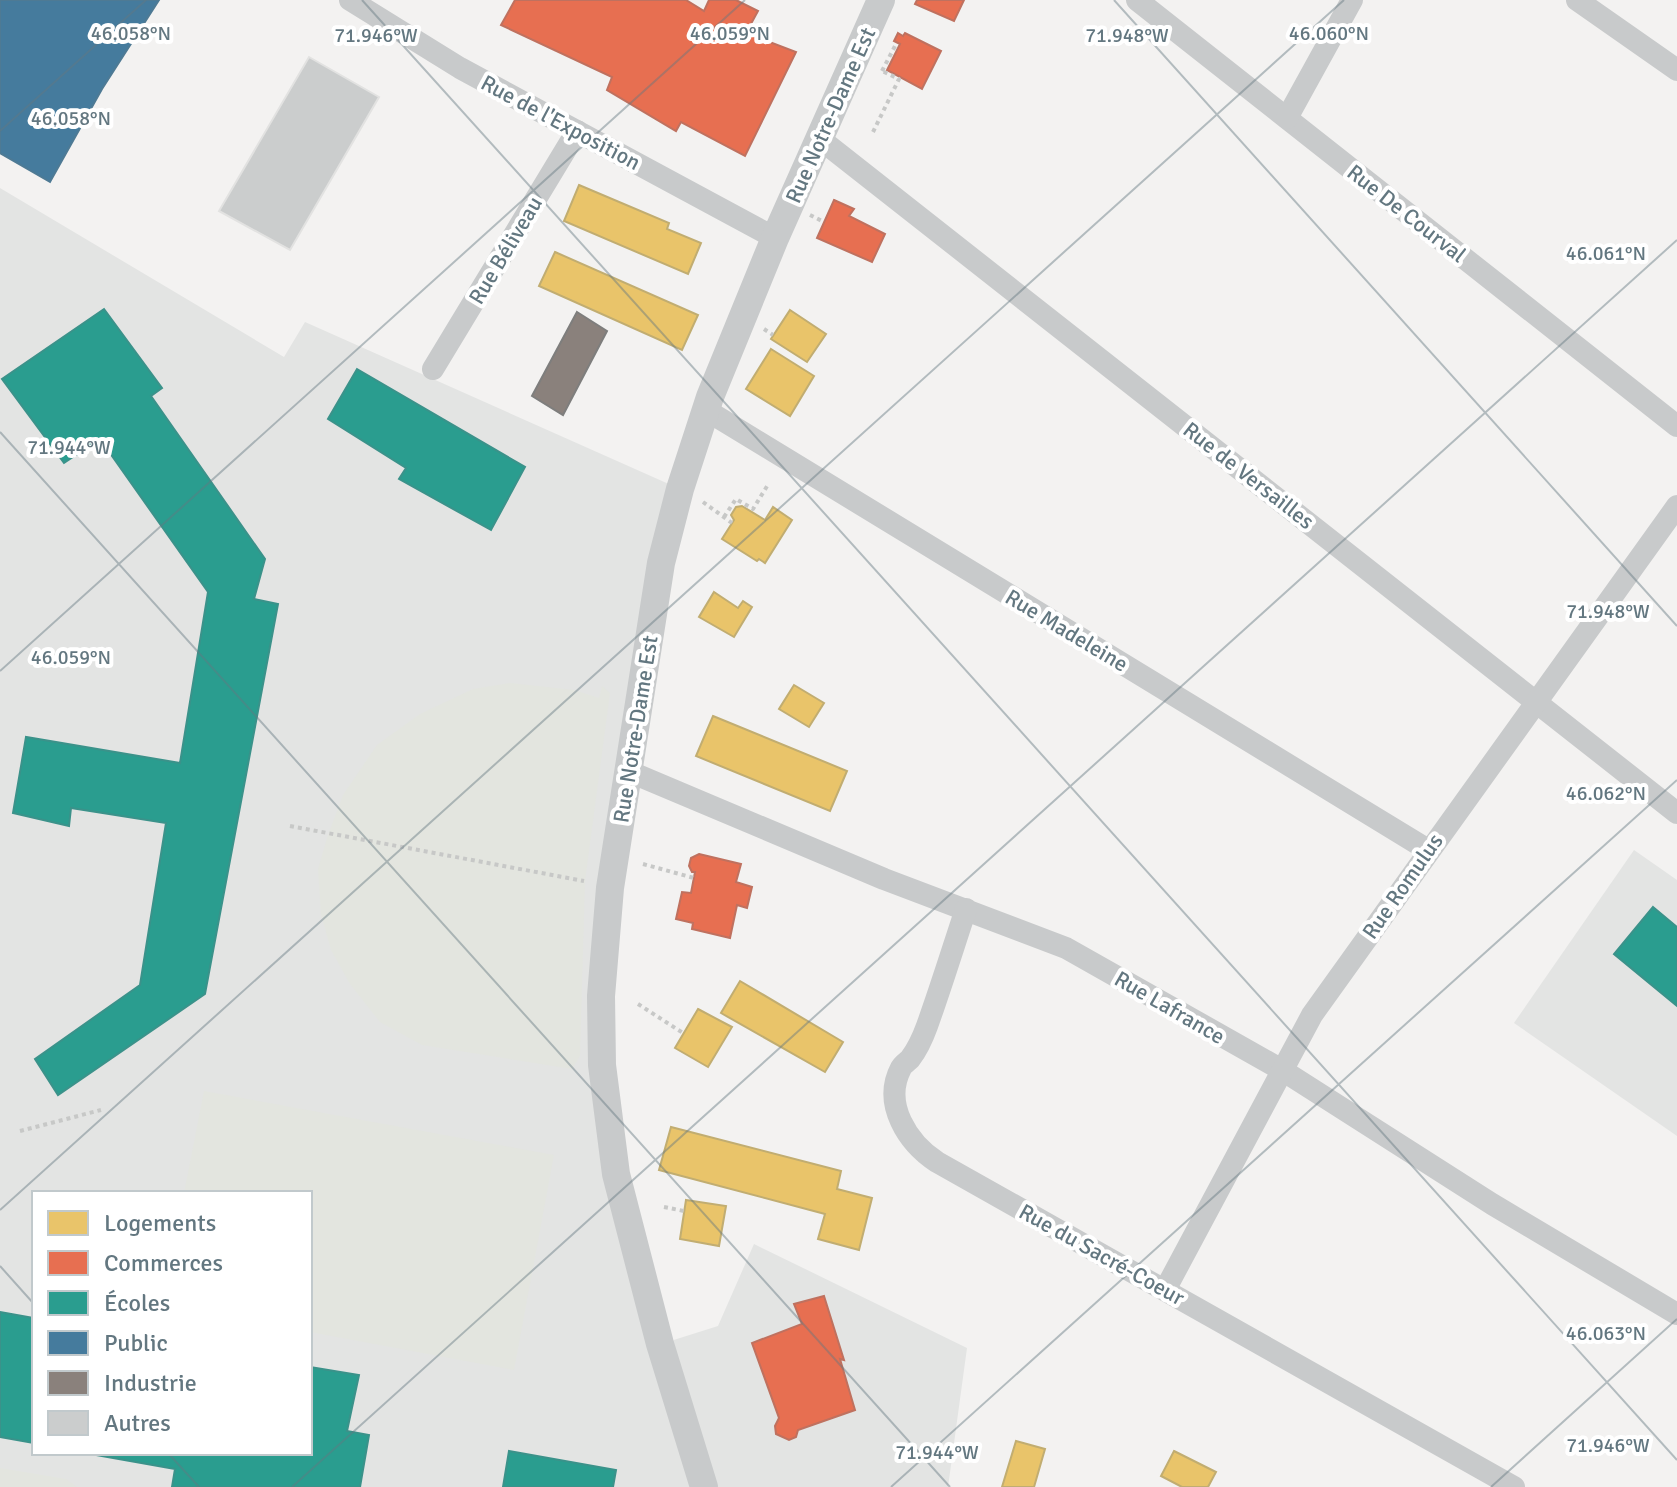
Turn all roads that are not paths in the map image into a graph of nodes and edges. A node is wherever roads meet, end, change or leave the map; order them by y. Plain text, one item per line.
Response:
1 (350, 0) edge
2 (881, 0) edge
3 (1137, 0) edge
4 (1352, 0) edge
5 (1577, 0) edge
6 (1677, 70) edge
7 (1287, 118) junction
8 (577, 131) junction
9 (820, 139) junction
10 (775, 238) junction
11 (433, 369) dead end
12 (706, 410) junction
13 (1677, 426) edge
14 (1677, 506) edge
15 (1536, 701) junction
16 (628, 771) junction
17 (1677, 813) edge
18 (1428, 850) junction
19 (966, 909) junction
20 (1282, 1070) junction
21 (1165, 1290) junction
22 (1677, 1314) edge
23 (704, 1487) edge
24 (1514, 1487) edge

1 - 8 street, Rue de l'Exposition
2 - 9 street, Rue Notre-Dame Est
3 - 7 street, Rue De Courval
4 - 7 street
5 - 6 street
7 - 13 street, Rue De Courval
8 - 10 street, Rue de l'Exposition
8 - 11 street, Rue Béliveau
9 - 10 street, Rue Notre-Dame Est
9 - 15 street, Rue de Versailles
10 - 12 street, Rue Notre-Dame Est
12 - 16 street, Rue Notre-Dame Est
12 - 18 street, Rue Madeleine
14 - 15 street, Rue Romulus
15 - 17 street, Rue de Versailles
15 - 18 street, Rue Romulus
16 - 19 street, Rue Lafrance
16 - 23 street, Rue Notre-Dame Est
18 - 20 street, Rue Romulus
19 - 20 street, Rue Lafrance
19 - 21 street, Rue du Sacré-Coeur
20 - 21 street, Rue Romulus
20 - 22 street, Rue Lafrance
21 - 24 street, Rue du Sacré-Coeur

